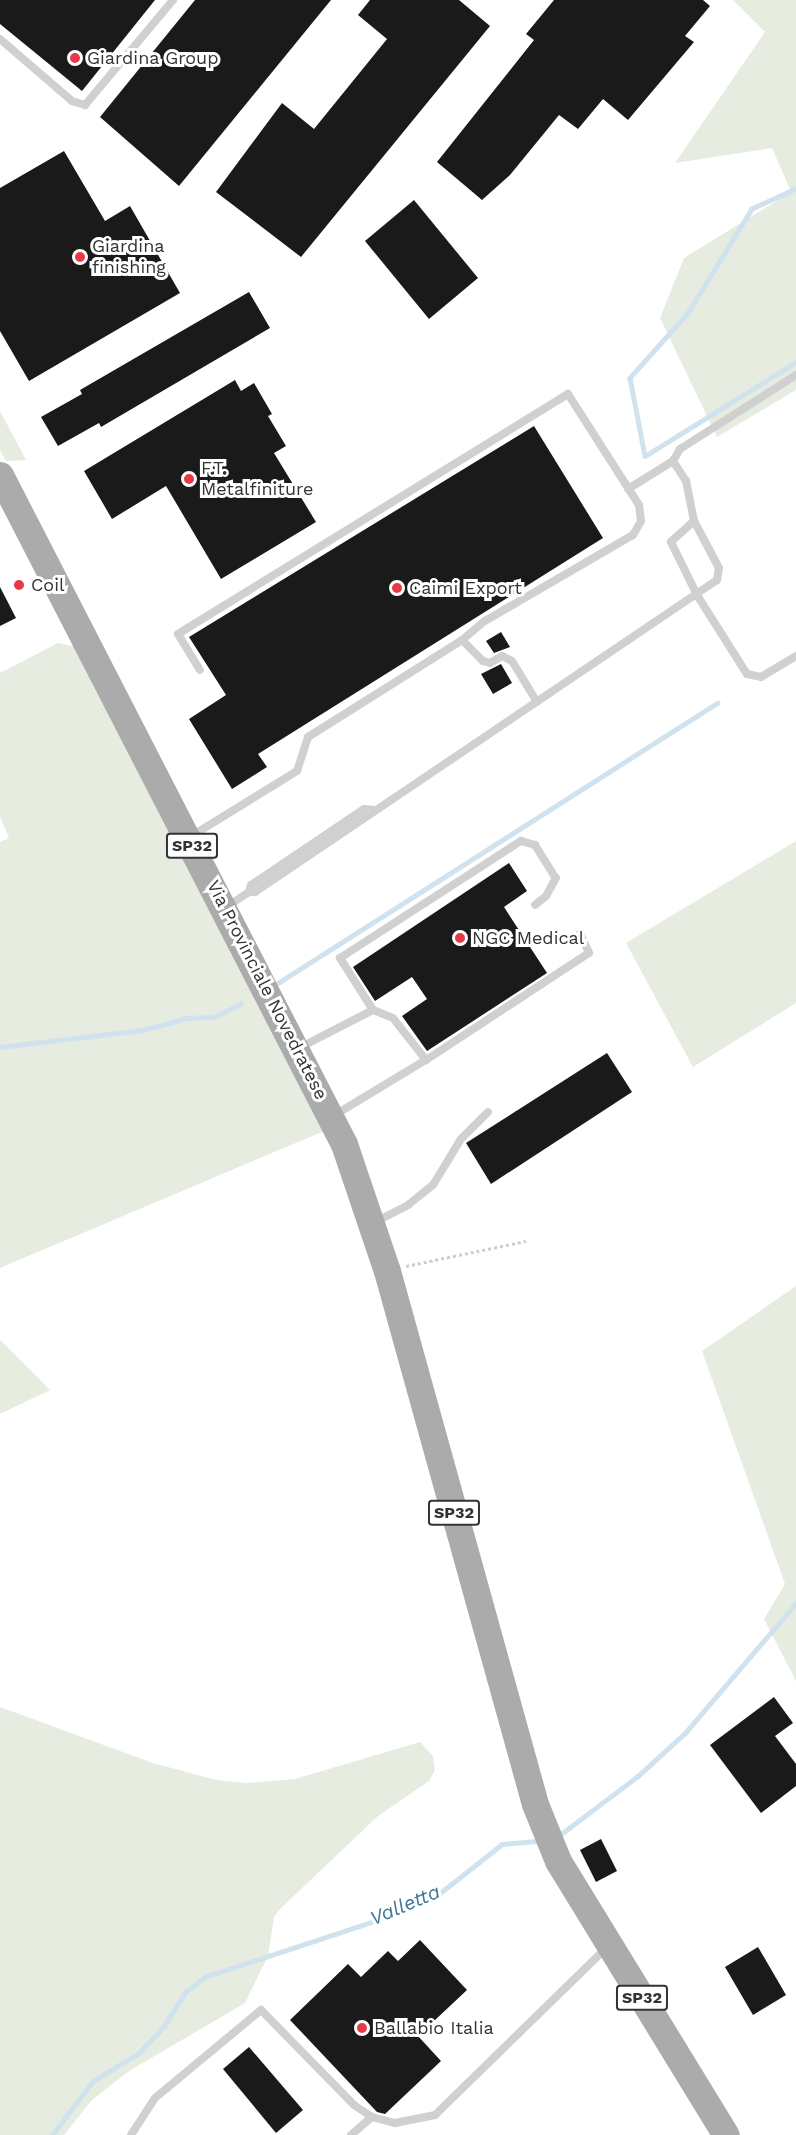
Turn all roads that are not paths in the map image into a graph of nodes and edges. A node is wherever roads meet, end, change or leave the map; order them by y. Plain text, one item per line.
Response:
1 (173, 0) edge
2 (0, 39) edge
3 (796, 375) edge
4 (673, 462) junction
5 (0, 475) edge
6 (628, 489) junction
7 (693, 521) junction
8 (697, 595) junction
9 (462, 640) junction
10 (796, 656) edge
11 (200, 669) dead end
12 (537, 702) junction
13 (188, 838) junction
14 (535, 905) dead end
15 (224, 908) junction
16 (580, 933) dead end
17 (373, 1010) junction
18 (298, 1048) junction
19 (426, 1060) junction
20 (488, 1112) dead end
21 (332, 1117) junction
22 (372, 1223) junction
23 (609, 1945) junction
24 (372, 2117) junction
25 (131, 2135) edge
26 (351, 2135) edge
27 (726, 2135) edge

1 - 2 lane
3 - 4 lane
4 - 6 lane
4 - 7 lane
5 - 13 main road, Via Provinciale Novedratese / SP32
6 - 9 lane
6 - 11 lane
7 - 8 lane
7 - 8 lane
8 - 10 lane
8 - 12 lane
9 - 12 lane
9 - 13 lane
12 - 15 lane
13 - 15 main road, Via Provinciale Novedratese / SP32
14 - 17 lane
15 - 18 main road, Via Provinciale Novedratese / SP32
16 - 19 lane
17 - 18 lane
17 - 19 lane
18 - 21 main road, Via Provinciale Novedratese / SP32
19 - 21 lane
20 - 22 lane
21 - 22 main road, Via Provinciale Novedratese / SP32
22 - 23 main road, SP32
23 - 24 lane
23 - 27 main road, SP32
24 - 25 lane
24 - 26 lane

